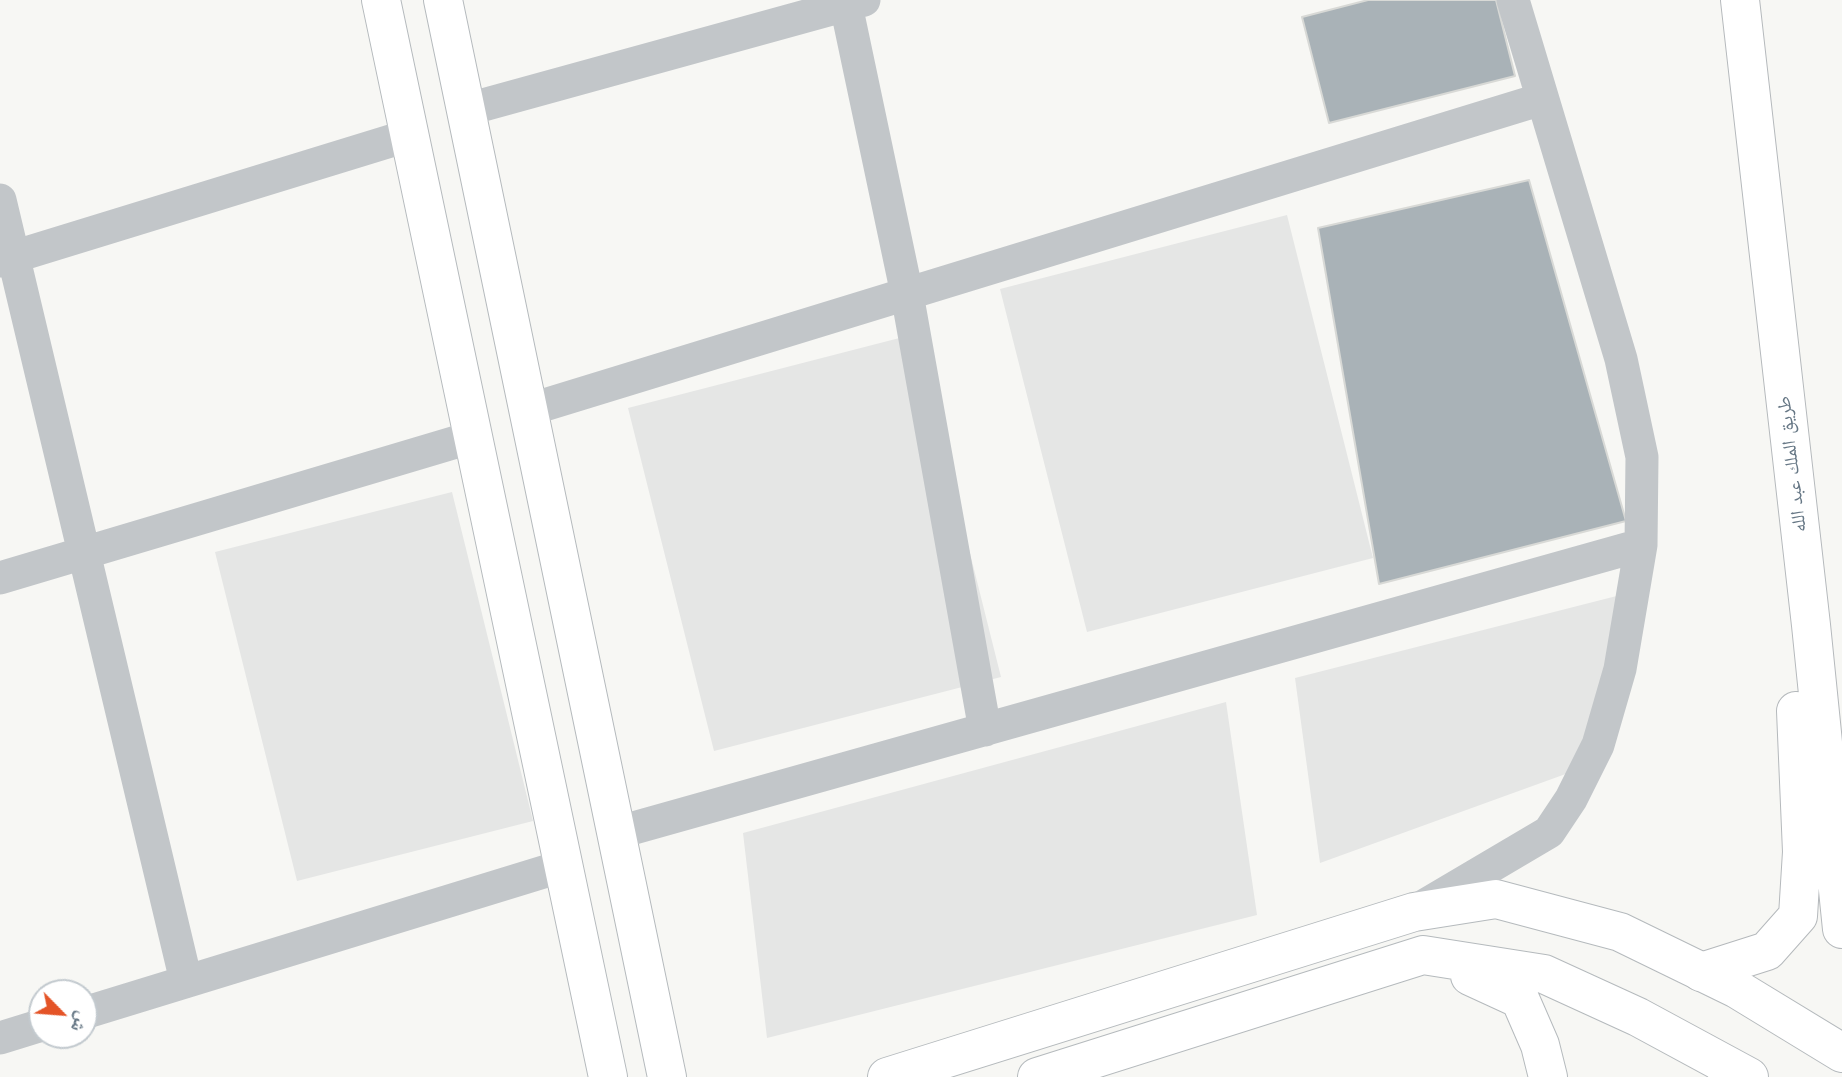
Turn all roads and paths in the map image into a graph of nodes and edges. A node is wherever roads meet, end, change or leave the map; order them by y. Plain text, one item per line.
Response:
1 (381, 0) edge
2 (443, 0) edge
3 (1513, 0) edge
4 (1740, 0) edge
5 (855, 2) edge
6 (1542, 99) junction
7 (466, 110) junction
8 (410, 135) junction
9 (0, 200) edge
10 (7, 259) edge
11 (907, 294) junction
12 (528, 410) junction
13 (473, 438) junction
14 (1641, 545) junction
15 (84, 552) junction
16 (1804, 562) junction
17 (0, 578) edge
18 (985, 730) junction
19 (616, 833) junction
20 (564, 866) junction
21 (1413, 912) junction
22 (1842, 929) edge
23 (1423, 955) junction
24 (1701, 972) junction
25 (186, 981) junction
26 (98, 1009) edge
27 (28, 1030) edge
28 (0, 1038) edge
29 (1842, 1053) edge
30 (1734, 1072) edge
31 (1043, 1076) edge
32 (608, 1077) edge
33 (667, 1077) edge
34 (887, 1077) edge
35 (1548, 1077) edge

1 - 8 main road
2 - 7 main road
3 - 6 street
4 - 16 main road, طريق الملك عبد الله
5 - 7 street
5 - 11 street
6 - 11 street
6 - 14 street
7 - 12 main road
8 - 10 street
8 - 13 main road
9 - 10 street
10 - 15 street
11 - 12 street
11 - 18 street
12 - 19 main road
13 - 15 street
13 - 20 main road
14 - 18 street
14 - 21 street
15 - 17 street
15 - 25 street
16 - 22 main road, طريق الملك عبد الله
16 - 24 main road
18 - 19 street
19 - 33 main road
20 - 25 street
20 - 32 main road
21 - 24 main road
21 - 34 main road
23 - 30 main road
23 - 31 main road
23 - 35 main road
24 - 29 main road
25 - 26 street
27 - 28 street

